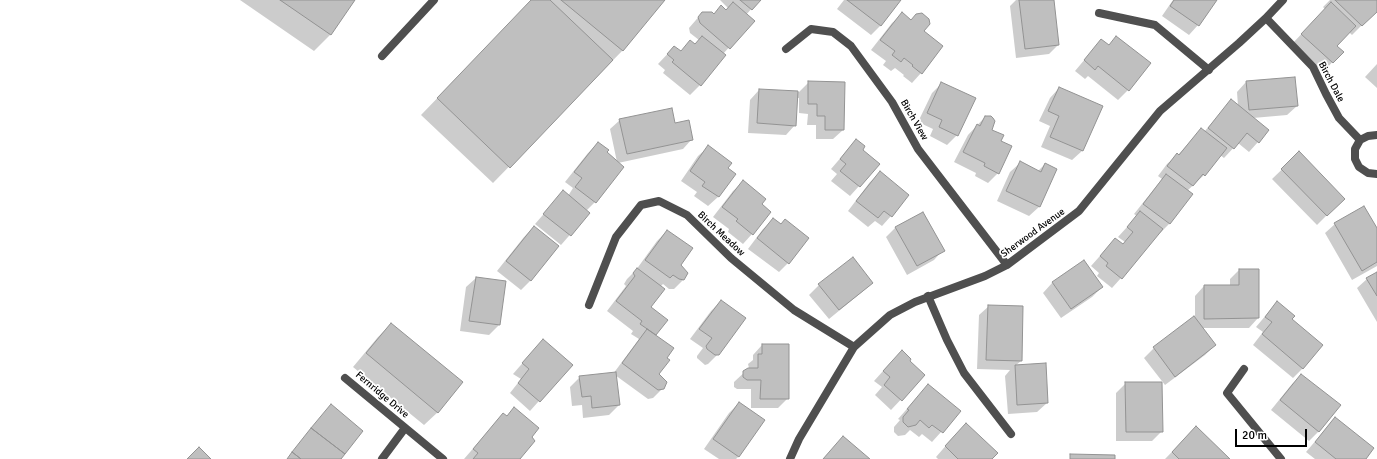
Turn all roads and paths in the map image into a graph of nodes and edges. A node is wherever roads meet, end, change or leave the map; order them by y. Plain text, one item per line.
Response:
1 (434, 0) edge
2 (1283, 0) edge
3 (1099, 13) dead end
4 (1266, 18) junction
5 (786, 49) dead end
6 (382, 56) dead end
7 (1209, 70) junction
8 (1377, 135) edge
9 (1360, 140) junction
10 (1377, 174) edge
11 (1007, 265) junction
12 (928, 296) junction
13 (589, 305) dead end
14 (854, 347) junction
15 (1244, 369) dead end
16 (345, 378) dead end
17 (405, 428) junction
18 (1011, 434) dead end
19 (382, 459) edge
20 (442, 459) edge
21 (790, 459) edge
22 (1281, 459) edge

1 - 6 street
2 - 4 street, Sherwood Avenue
3 - 7 street
4 - 7 street, Sherwood Avenue
4 - 9 street, Birch Dale
5 - 11 street, Birch View
7 - 11 street, Sherwood Avenue
8 - 9 street
9 - 10 street
11 - 12 street, Sherwood Avenue
12 - 14 street, Sherwood Avenue
12 - 18 street
13 - 14 street, Birch Meadow
14 - 21 street, Sherwood Avenue
15 - 22 street
16 - 17 street, Fernridge Drive
17 - 19 street, Fernridge Drive
17 - 20 street, Fernridge Drive

